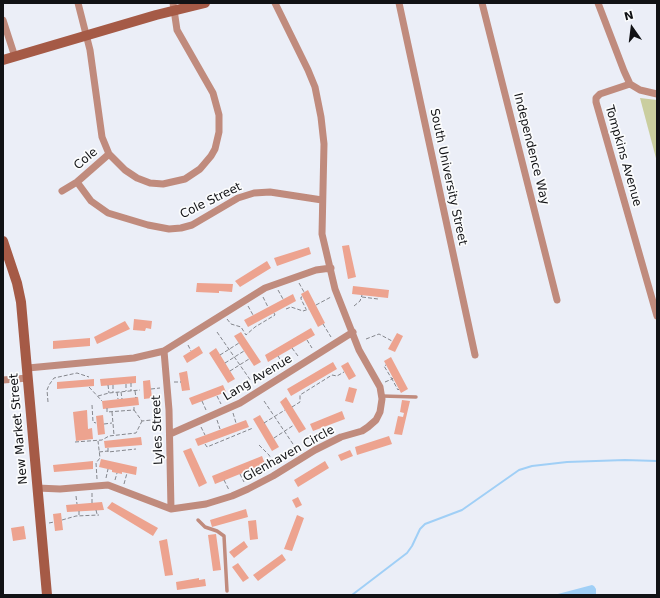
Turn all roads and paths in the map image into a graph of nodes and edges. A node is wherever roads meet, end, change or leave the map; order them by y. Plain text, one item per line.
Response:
1 (78, 3) edge
2 (205, 3) edge
3 (275, 3) edge
4 (399, 3) edge
5 (482, 3) edge
6 (598, 3) edge
7 (173, 7) edge
8 (3, 20) edge
9 (86, 36) junction
10 (15, 57) junction
11 (3, 60) edge
12 (630, 84) junction
13 (657, 94) edge
14 (109, 154) junction
15 (77, 182) junction
16 (62, 191) dead end
17 (322, 200) junction
18 (3, 240) edge
19 (330, 268) junction
20 (298, 282) dead end
21 (278, 290) dead end
22 (304, 292) dead end
23 (263, 296) dead end
24 (302, 297) dead end
25 (331, 297) dead end
26 (378, 297) dead end
27 (284, 299) dead end
28 (557, 300) dead end
29 (316, 305) dead end
30 (248, 306) dead end
31 (354, 306) dead end
32 (268, 307) dead end
33 (286, 309) dead end
34 (308, 309) dead end
35 (306, 310) junction
36 (274, 313) dead end
37 (253, 315) dead end
38 (657, 316) edge
39 (227, 318) dead end
40 (323, 324) dead end
41 (217, 332) dead end
42 (353, 332) junction
43 (331, 337) dead end
44 (366, 339) dead end
45 (307, 340) dead end
46 (392, 341) dead end
47 (238, 343) dead end
48 (292, 348) dead end
49 (312, 348) dead end
50 (229, 349) junction
51 (164, 351) junction
52 (244, 351) dead end
53 (220, 355) dead end
54 (475, 355) dead end
55 (278, 356) dead end
56 (298, 356) dead end
57 (234, 357) junction
58 (249, 359) dead end
59 (225, 363) dead end
60 (240, 365) junction
61 (284, 365) dead end
62 (386, 365) dead end
63 (230, 371) dead end
64 (344, 372) dead end
65 (28, 373) junction
66 (89, 377) dead end
67 (392, 377) junction
68 (3, 380) edge
69 (251, 381) dead end
70 (384, 382) dead end
71 (131, 383) dead end
72 (126, 384) dead end
73 (108, 385) dead end
74 (113, 385) dead end
75 (90, 387) dead end
76 (161, 388) dead end
77 (151, 389) dead end
78 (399, 389) dead end
79 (135, 390) junction
80 (140, 390) dead end
81 (126, 391) junction
82 (131, 391) junction
83 (109, 392) junction
84 (113, 392) junction
85 (117, 392) junction
86 (121, 392) junction
87 (98, 396) junction
88 (217, 396) dead end
89 (382, 396) junction
90 (416, 397) dead end
91 (136, 398) dead end
92 (118, 399) dead end
93 (122, 399) dead end
94 (102, 401) dead end
95 (264, 401) dead end
96 (48, 402) dead end
97 (202, 402) dead end
98 (92, 405) dead end
99 (221, 405) dead end
100 (134, 406) dead end
101 (292, 407) dead end
102 (107, 408) dead end
103 (134, 410) junction
104 (285, 410) dead end
105 (112, 412) junction
106 (206, 412) dead end
107 (233, 413) dead end
108 (275, 416) junction
109 (163, 419) dead end
110 (216, 420) dead end
111 (142, 421) junction
112 (96, 422) dead end
113 (113, 423) junction
114 (236, 423) dead end
115 (264, 423) dead end
116 (104, 424) dead end
117 (294, 425) dead end
118 (201, 427) dead end
119 (253, 428) dead end
120 (220, 429) dead end
121 (170, 434) junction
122 (205, 435) dead end
123 (114, 436) junction
124 (225, 436) dead end
125 (274, 438) dead end
126 (226, 439) junction
127 (98, 441) junction
128 (75, 442) dead end
129 (205, 444) dead end
130 (126, 446) dead end
131 (259, 446) dead end
132 (122, 447) dead end
133 (296, 447) dead end
134 (108, 448) dead end
135 (136, 449) dead end
136 (122, 450) junction
137 (126, 450) junction
138 (108, 451) junction
139 (99, 452) junction
140 (256, 467) dead end
141 (276, 467) dead end
142 (108, 469) dead end
143 (117, 473) dead end
144 (126, 473) dead end
145 (240, 474) dead end
146 (260, 477) dead end
147 (97, 479) dead end
148 (106, 479) dead end
149 (115, 480) dead end
150 (224, 480) dead end
151 (124, 484) dead end
152 (246, 484) dead end
153 (37, 488) junction
154 (230, 491) dead end
155 (92, 492) dead end
156 (76, 493) dead end
157 (92, 503) dead end
158 (77, 504) dead end
159 (171, 508) junction
160 (96, 510) dead end
161 (79, 511) dead end
162 (97, 515) junction
163 (100, 515) dead end
164 (79, 516) junction
165 (62, 520) dead end
166 (198, 520) dead end
167 (227, 591) dead end
168 (46, 595) edge

1 - 9 street
2 - 7 street
3 - 17 street
4 - 54 street, South University Street
5 - 28 street, Independence Way
6 - 12 street
7 - 9 street
7 - 14 street
8 - 10 street
9 - 10 street
9 - 14 street
10 - 11 street
12 - 13 street
12 - 38 street, Tompkins Avenue
14 - 15 street, Cole
15 - 16 street, Cole
15 - 17 street, Cole Street
17 - 19 street
18 - 65 street, New Market Street
19 - 42 street
19 - 51 street
20 - 22 path
21 - 27 path
23 - 32 path
24 - 35 path
25 - 29 path
26 - 31 path
30 - 37 path
33 - 35 path
34 - 35 path
36 - 39 path
40 - 43 path
41 - 50 path
42 - 89 street
42 - 121 street, Lang Avenue
44 - 46 path
45 - 49 path
47 - 50 path
48 - 56 path
50 - 53 path
50 - 57 path
51 - 65 street
51 - 121 street, Lyles Street
52 - 57 path
55 - 61 path
57 - 59 path
57 - 60 path
58 - 60 path
60 - 63 path
60 - 69 path
62 - 67 path
64 - 101 path
65 - 68 street
65 - 153 street, New Market Street
66 - 96 path
67 - 70 path
67 - 78 path
71 - 82 path
72 - 81 path
73 - 83 path
74 - 84 path
75 - 87 path
76 - 77 path
79 - 80 path
79 - 82 path
79 - 91 path
81 - 82 path
81 - 86 path
83 - 84 path
83 - 87 path
84 - 85 path
85 - 86 path
85 - 92 path
86 - 93 path
87 - 94 path
88 - 99 path
89 - 90 lane
89 - 159 street, Glenhaven Circle
95 - 108 path
97 - 106 path
98 - 112 path
100 - 103 path
102 - 105 path
103 - 105 path
103 - 111 path
104 - 108 path
105 - 113 path
107 - 114 path
108 - 115 path
108 - 133 path
109 - 111 path
110 - 120 path
111 - 123 path
113 - 116 path
113 - 123 path
117 - 125 path
118 - 122 path
119 - 126 path
121 - 159 street, Lyles Street
123 - 127 path
124 - 126 path
126 - 129 path
127 - 128 path
127 - 139 path
130 - 137 path
131 - 141 path
132 - 136 path
134 - 138 path
135 - 137 path
136 - 137 path
136 - 138 path
138 - 139 path
139 - 147 path
140 - 146 path
142 - 148 path
143 - 149 path
144 - 151 path
145 - 152 path
150 - 154 path
153 - 159 street, Glenhaven Circle
153 - 168 street, New Market Street
155 - 157 path
156 - 158 path
160 - 162 path
161 - 164 path
162 - 163 path
162 - 164 path
164 - 165 path
166 - 167 lane

